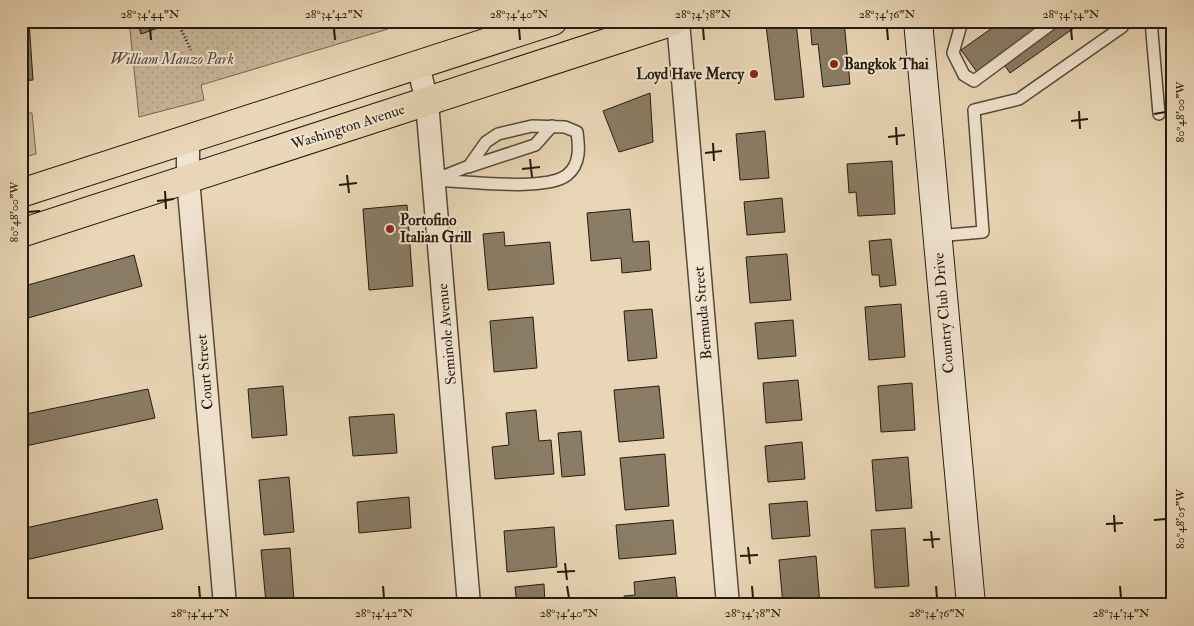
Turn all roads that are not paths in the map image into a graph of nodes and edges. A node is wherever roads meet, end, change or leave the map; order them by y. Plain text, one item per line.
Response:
1 (553, 21) edge
2 (674, 21) edge
3 (678, 21) edge
4 (918, 21) edge
5 (962, 21) edge
6 (1055, 21) edge
7 (1122, 21) edge
8 (1151, 21) edge
9 (418, 65) junction
10 (427, 102) junction
11 (1159, 114) dead end
12 (552, 126) junction
13 (188, 139) junction
14 (468, 167) junction
15 (69, 177) junction
16 (188, 179) junction
17 (434, 180) junction
18 (21, 193) edge
19 (79, 214) junction
20 (21, 233) edge
21 (937, 236) junction
22 (224, 605) edge
23 (469, 605) edge
24 (728, 605) edge
25 (971, 605) edge

1 - 9 main road
2 - 10 main road, Washington Avenue
3 - 24 street, Bermuda Street
4 - 21 street, Country Club Drive
5 - 6 lane
7 - 21 lane
8 - 11 lane
9 - 10 street, Seminole Avenue
9 - 13 main road
10 - 16 main road, Washington Avenue
10 - 17 street, Seminole Avenue
12 - 14 lane
12 - 14 lane
12 - 17 lane
13 - 15 main road
13 - 16 street, Court Street
14 - 17 lane
15 - 18 main road
15 - 19 main road
16 - 19 main road, Washington Avenue
16 - 22 street, Court Street
17 - 23 street, Seminole Avenue
19 - 20 main road, Washington Avenue
21 - 25 street, Country Club Drive

